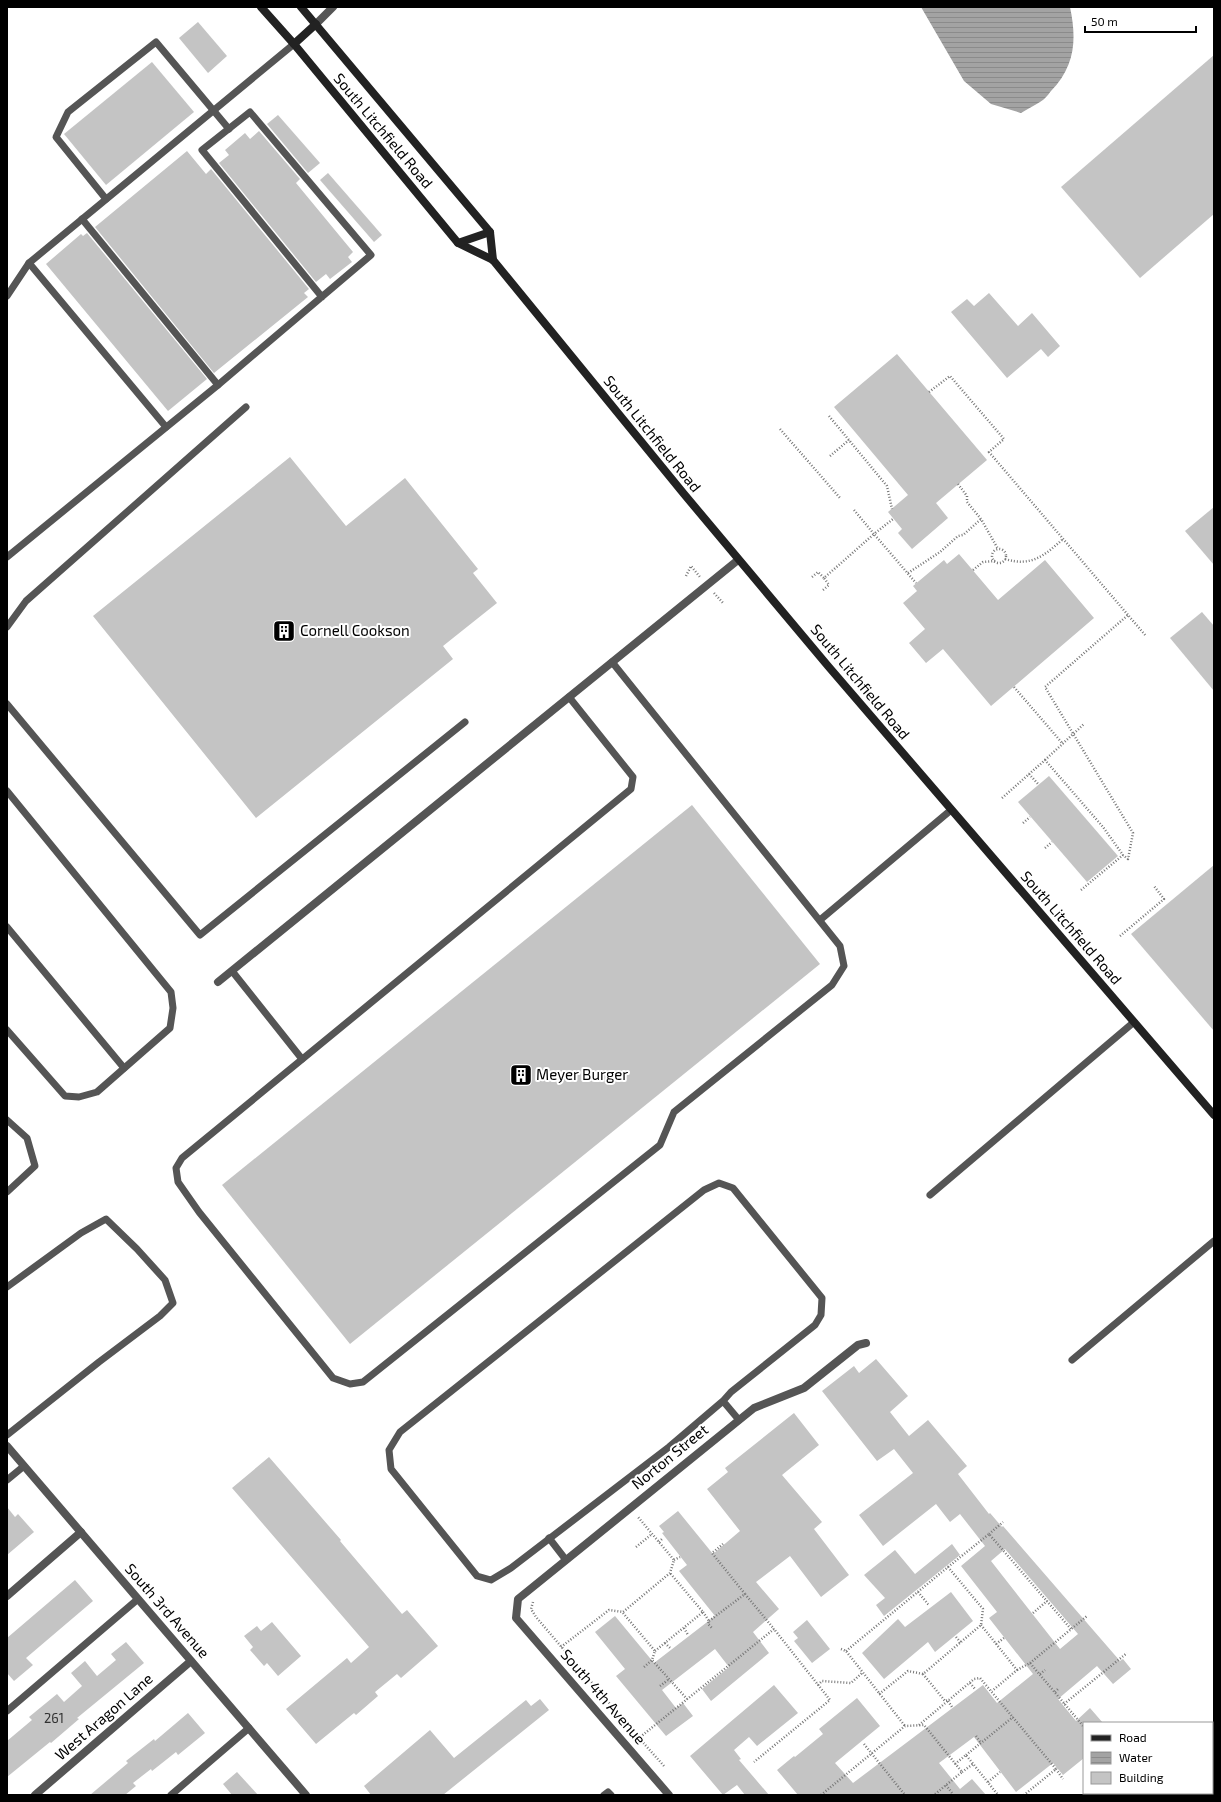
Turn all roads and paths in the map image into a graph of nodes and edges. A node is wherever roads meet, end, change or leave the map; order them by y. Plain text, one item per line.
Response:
1 (261, 7) edge
2 (301, 7) edge
3 (333, 7) edge
4 (316, 24) junction
5 (294, 44) junction
6 (213, 110) junction
7 (229, 129) junction
8 (106, 199) junction
9 (82, 218) junction
10 (490, 232) junction
11 (458, 243) junction
12 (493, 260) junction
13 (29, 263) junction
14 (7, 296) edge
15 (322, 297) junction
16 (218, 386) junction
17 (929, 392) dead end
18 (246, 406) dead end
19 (829, 416) dead end
20 (166, 427) junction
21 (780, 429) dead end
22 (849, 440) junction
23 (830, 456) dead end
24 (958, 484) dead end
25 (840, 498) dead end
26 (892, 509) dead end
27 (854, 510) dead end
28 (894, 519) dead end
29 (981, 519) junction
30 (874, 534) junction
31 (1062, 539) junction
32 (998, 549) junction
33 (7, 557) edge
34 (1005, 559) junction
35 (738, 560) junction
36 (995, 561) junction
37 (973, 570) dead end
38 (908, 573) junction
39 (812, 577) dead end
40 (824, 578) junction
41 (916, 583) dead end
42 (823, 590) dead end
43 (1128, 615) junction
44 (7, 628) edge
45 (1146, 636) dead end
46 (612, 662) junction
47 (1014, 686) dead end
48 (569, 697) junction
49 (7, 704) edge
50 (465, 722) dead end
51 (1084, 724) dead end
52 (1074, 734) junction
53 (1063, 744) junction
54 (1045, 760) junction
55 (1029, 774) junction
56 (1038, 785) dead end
57 (7, 791) edge
58 (1002, 798) dead end
59 (951, 810) junction
60 (1030, 817) dead end
61 (1023, 823) dead end
62 (1052, 842) dead end
63 (1045, 848) dead end
64 (1123, 855) junction
65 (1154, 886) dead end
66 (1081, 890) dead end
67 (820, 920) junction
68 (7, 926) edge
69 (1120, 936) dead end
70 (232, 971) junction
71 (218, 982) dead end
72 (1134, 1022) junction
73 (7, 1030) edge
74 (302, 1059) junction
75 (124, 1068) junction
76 (1214, 1115) edge
77 (7, 1120) edge
78 (7, 1192) edge
79 (930, 1195) dead end
80 (1214, 1241) edge
81 (7, 1287) edge
82 (866, 1342) dead end
83 (1072, 1360) dead end
84 (723, 1401) junction
85 (739, 1420) junction
86 (7, 1435) edge
87 (7, 1446) edge
88 (24, 1466) junction
89 (7, 1480) edge
90 (632, 1522) dead end
91 (1003, 1522) dead end
92 (81, 1532) junction
93 (652, 1534) junction
94 (989, 1534) junction
95 (550, 1538) junction
96 (664, 1538) dead end
97 (659, 1542) junction
98 (723, 1544) dead end
99 (636, 1547) dead end
100 (680, 1557) dead end
101 (566, 1560) junction
102 (674, 1560) junction
103 (948, 1567) junction
104 (670, 1573) junction
105 (918, 1592) junction
106 (745, 1594) junction
107 (7, 1596) edge
108 (537, 1598) dead end
109 (138, 1599) junction
110 (1047, 1601) junction
111 (930, 1605) dead end
112 (623, 1612) junction
113 (703, 1612) junction
114 (1033, 1613) dead end
115 (1087, 1616) dead end
116 (516, 1618) joint
117 (709, 1620) junction
118 (981, 1625) junction
119 (684, 1628) junction
120 (712, 1628) dead end
121 (774, 1629) junction
122 (1071, 1629) junction
123 (688, 1634) dead end
124 (956, 1637) dead end
125 (1004, 1638) dead end
126 (665, 1643) junction
127 (961, 1643) junction
128 (996, 1644) junction
129 (561, 1647) junction
130 (670, 1648) dead end
131 (841, 1649) dead end
132 (655, 1651) junction
133 (846, 1651) junction
134 (1127, 1653) dead end
135 (652, 1660) junction
136 (191, 1661) junction
137 (1030, 1662) junction
138 (644, 1667) dead end
139 (1017, 1670) junction
140 (1045, 1670) dead end
141 (862, 1673) junction
142 (923, 1674) junction
143 (1040, 1674) junction
144 (668, 1680) junction
145 (970, 1683) junction
146 (818, 1685) junction
147 (660, 1686) dead end
148 (1059, 1688) dead end
149 (975, 1689) dead end
150 (992, 1691) junction
151 (1054, 1692) junction
152 (879, 1694) junction
153 (687, 1699) junction
154 (948, 1701) junction
155 (1064, 1704) junction
156 (952, 1707) dead end
157 (7, 1711) edge
158 (1013, 1717) junction
159 (919, 1725) junction
160 (905, 1726) junction
161 (1083, 1726) edge
162 (249, 1728) junction
163 (976, 1736) dead end
164 (639, 1738) junction
165 (981, 1743) junction
166 (864, 1744) dead end
167 (871, 1754) junction
168 (966, 1755) junction
169 (754, 1762) dead end
170 (954, 1764) junction
171 (973, 1764) junction
172 (664, 1766) dead end
173 (1056, 1770) junction
174 (962, 1772) junction
175 (1000, 1772) dead end
176 (1063, 1779) dead end
177 (988, 1782) junction
178 (946, 1785) junction
179 (952, 1792) dead end
180 (303, 1794) edge
181 (35, 1795) edge
182 (171, 1795) edge
183 (604, 1795) edge
184 (611, 1795) edge
185 (669, 1795) edge
186 (821, 1795) edge
187 (905, 1795) edge
188 (934, 1795) edge
189 (998, 1795) edge
190 (1024, 1795) edge

1 - 5 main road, South Litchfield Road
2 - 4 main road, South Litchfield Road
3 - 4 street
4 - 5 main road
4 - 10 main road, South Litchfield Road
5 - 6 lane
5 - 11 main road, South Litchfield Road
6 - 7 lane
6 - 8 lane
6 - 8 lane
7 - 15 lane
7 - 15 lane
8 - 9 lane
9 - 13 lane
9 - 16 lane
10 - 11 main road
10 - 12 main road
11 - 12 main road, South Litchfield Road
12 - 35 main road, South Litchfield Road
13 - 14 lane
13 - 20 lane
15 - 16 lane
16 - 20 lane
17 - 31 path
18 - 44 lane
19 - 22 path
20 - 33 lane
21 - 25 path
22 - 23 path
22 - 26 path
24 - 29 path
27 - 30 path
28 - 30 path
29 - 32 path
29 - 38 path
30 - 38 path
30 - 40 path
31 - 34 path
31 - 43 path
32 - 34 path
32 - 36 path
34 - 36 path
35 - 46 street
35 - 59 main road, South Litchfield Road
36 - 37 path
38 - 41 path
39 - 40 path
40 - 42 path
43 - 45 path
43 - 52 path
46 - 48 street
46 - 67 lane
47 - 53 path
48 - 70 street
48 - 74 lane
49 - 50 lane
51 - 52 path
52 - 53 path
52 - 64 path
53 - 54 path
54 - 55 path
54 - 64 path
55 - 56 path
55 - 58 path
57 - 75 lane
59 - 67 lane
59 - 72 main road, South Litchfield Road
60 - 61 path
62 - 63 path
64 - 66 path
65 - 69 path
67 - 74 lane
68 - 75 lane
70 - 71 street
70 - 74 lane
72 - 76 main road, South Litchfield Road
72 - 79 lane
73 - 75 lane
77 - 78 lane
80 - 83 lane
81 - 86 lane
82 - 85 street, Norton Street
84 - 85 lane
84 - 95 lane
84 - 95 lane
85 - 101 street, Norton Street
87 - 88 street, South 3rd Avenue
88 - 89 lane
88 - 92 street, South 3rd Avenue
90 - 93 path
91 - 94 path
92 - 107 street
92 - 109 street, South 3rd Avenue
93 - 97 path
93 - 99 path
94 - 103 path
94 - 110 path
95 - 101 lane
96 - 97 path
97 - 102 path
98 - 106 path
100 - 102 path
101 - 116 street, Norton Street
102 - 104 path
103 - 105 path
103 - 118 path
104 - 112 path
104 - 113 path
105 - 111 path
105 - 133 path
106 - 117 path
106 - 121 path
108 - 129 path
109 - 136 street, South 3rd Avenue
109 - 157 lane
110 - 114 path
110 - 122 path
112 - 129 path
112 - 132 path
113 - 117 path
113 - 119 path
115 - 122 path
116 - 185 street, South 4th Avenue
117 - 120 path
118 - 127 path
118 - 128 path
119 - 123 path
119 - 126 path
121 - 146 path
121 - 153 path
122 - 137 path
124 - 127 path
125 - 128 path
126 - 130 path
126 - 132 path
127 - 142 path
128 - 139 path
129 - 164 path
131 - 133 path
132 - 135 path
133 - 141 path
134 - 155 path
135 - 138 path
135 - 144 path
136 - 162 street, South 3rd Avenue
136 - 181 street, West Aragon Lane
137 - 139 path
137 - 143 path
139 - 150 path
140 - 143 path
141 - 146 path
141 - 152 path
142 - 152 path
142 - 154 path
143 - 151 path
144 - 147 path
144 - 153 path
145 - 149 path
145 - 150 path
145 - 154 path
146 - 169 path
148 - 151 path
150 - 158 path
151 - 155 path
152 - 160 path
153 - 164 path
154 - 156 path
154 - 159 path
155 - 161 path
158 - 165 path
158 - 173 path
159 - 160 path
159 - 170 path
160 - 167 path
162 - 180 street, South 3rd Avenue
162 - 182 lane
163 - 165 path
164 - 172 path
165 - 168 path
166 - 167 path
167 - 186 path
167 - 187 path
168 - 170 path
168 - 171 path
170 - 174 path
171 - 174 path
171 - 177 path
173 - 176 path
173 - 190 path
174 - 178 path
175 - 177 path
177 - 189 path
178 - 179 path
178 - 188 path
183 - 184 lane

